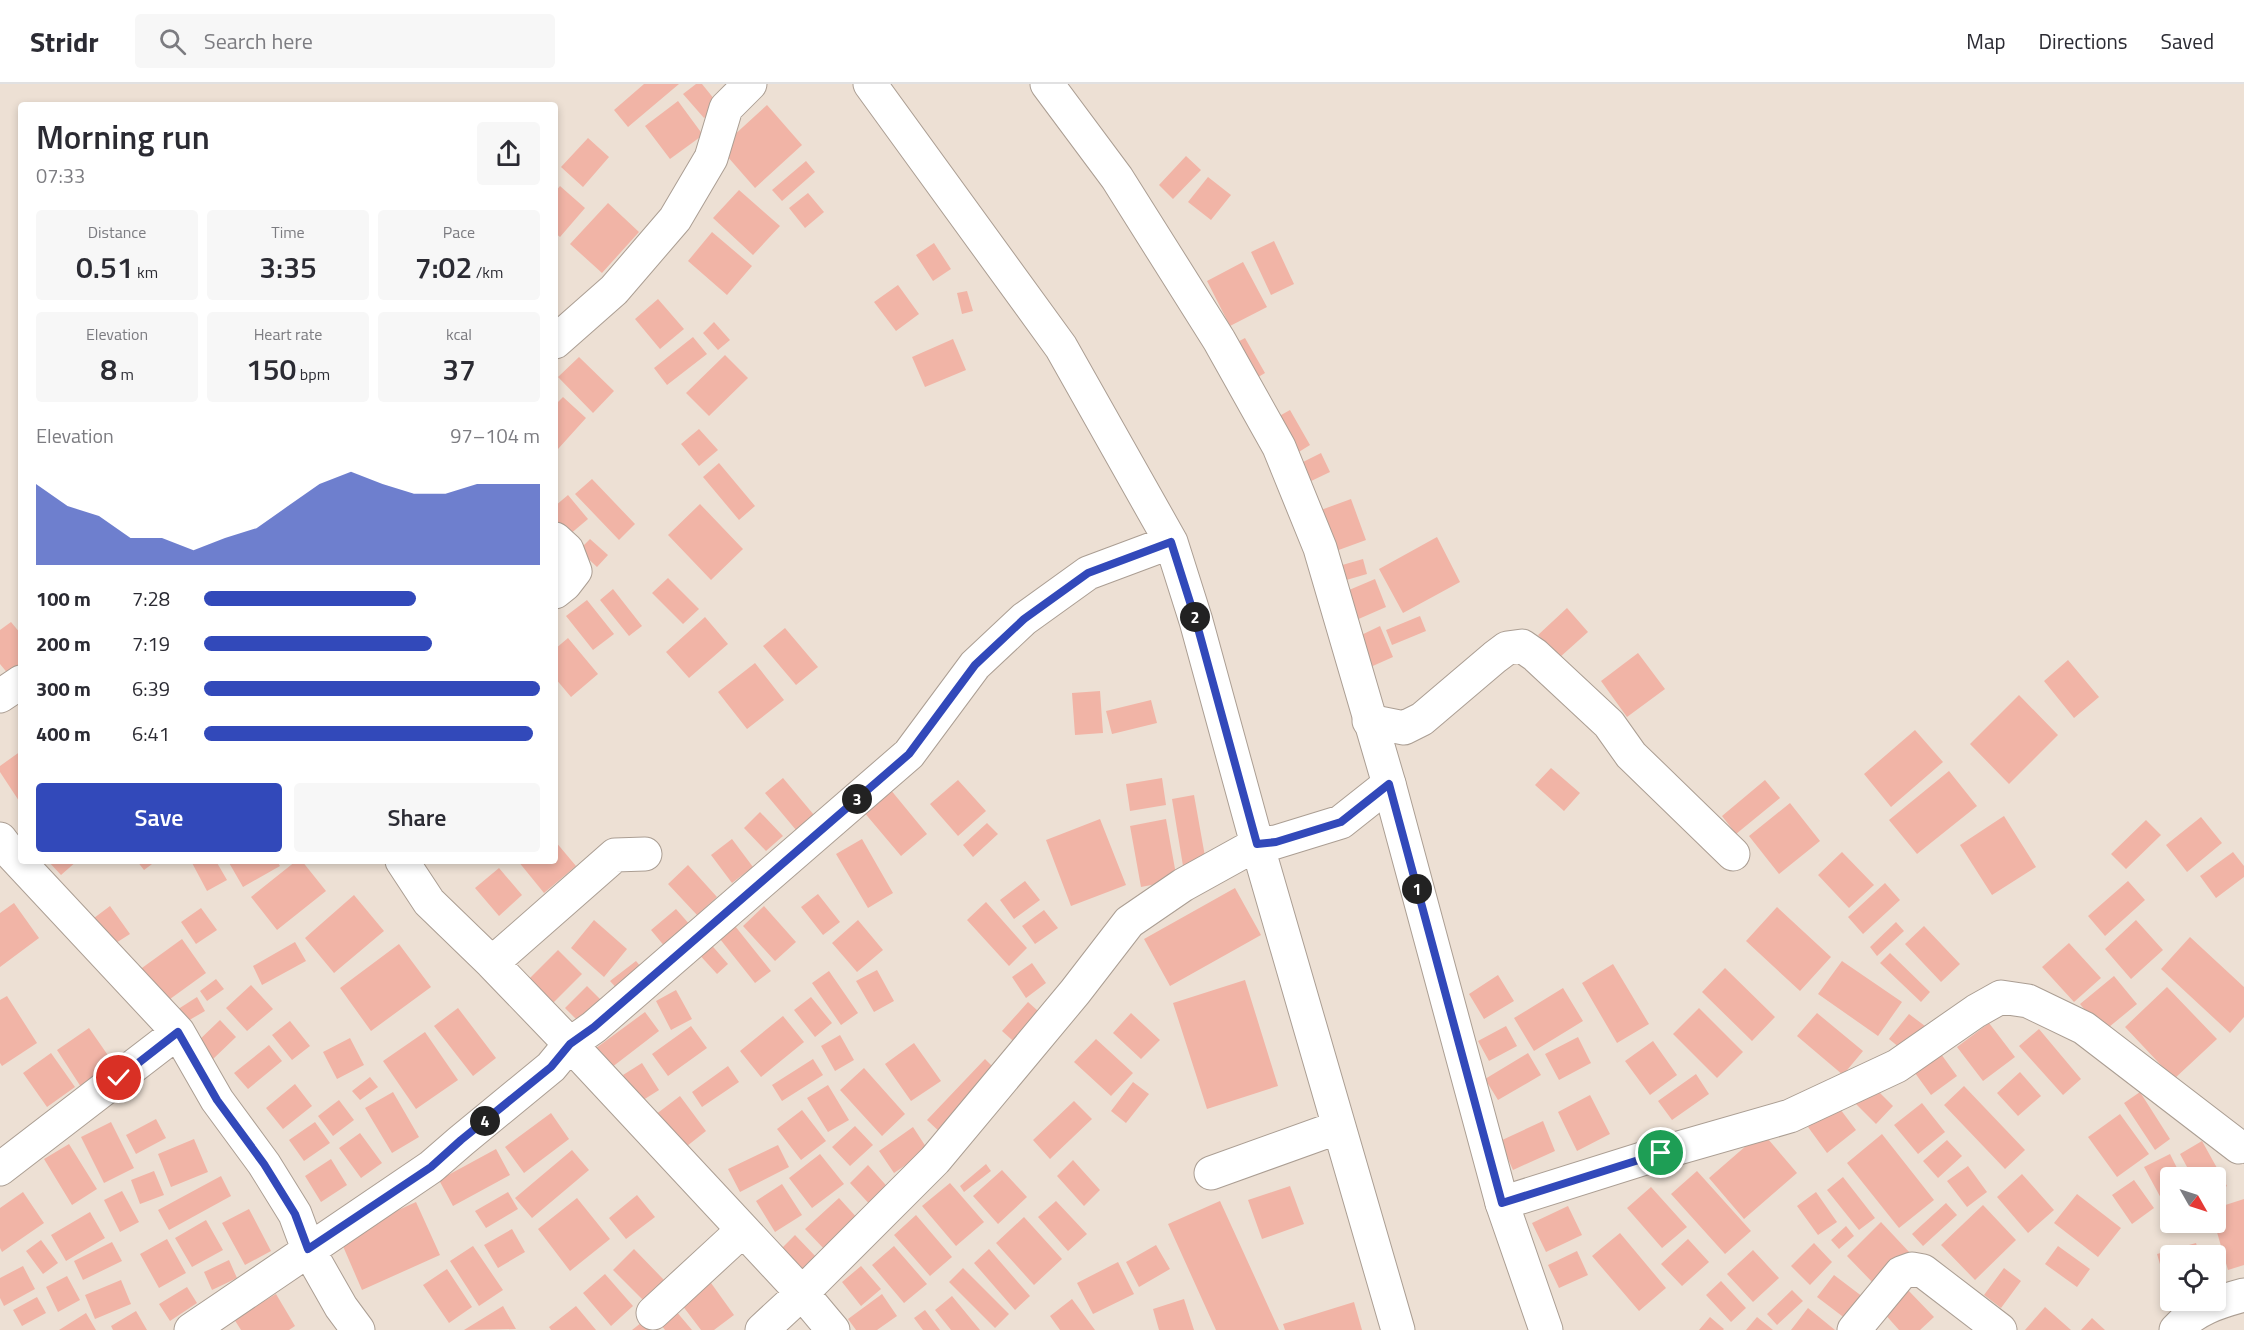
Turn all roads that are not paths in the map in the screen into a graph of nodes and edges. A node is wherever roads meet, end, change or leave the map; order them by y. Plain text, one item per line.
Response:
1 (750, 84) edge
2 (870, 84) edge
3 (1047, 84) edge
4 (558, 339) edge
5 (558, 542) edge
6 (1171, 542) junction
7 (558, 590) edge
8 (18, 684) edge
9 (0, 696) edge
10 (1369, 721) junction
11 (1389, 784) junction
12 (0, 839) edge
13 (1267, 843) junction
14 (645, 854) dead end
15 (1733, 854) dead end
16 (18, 859) edge
17 (23, 864) edge
18 (404, 864) edge
19 (492, 963) junction
20 (178, 1032) junction
21 (570, 1044) junction
22 (1339, 1127) junction
23 (2239, 1147) dead end
24 (0, 1169) edge
25 (1211, 1173) dead end
26 (1502, 1203) junction
27 (743, 1230) junction
28 (308, 1249) junction
29 (802, 1293) junction
30 (2244, 1296) edge
31 (653, 1313) dead end
32 (190, 1330) edge
33 (358, 1330) edge
34 (762, 1330) edge
35 (833, 1330) edge
36 (1398, 1330) edge
37 (1546, 1330) edge
38 (1854, 1330) edge
39 (2000, 1330) edge
40 (2176, 1330) edge

1 - 4 street
2 - 6 street
3 - 10 street
5 - 7 street
6 - 13 street
6 - 21 street
8 - 9 street
10 - 11 street
10 - 15 street
11 - 13 street
11 - 26 street
12 - 16 street
13 - 22 street
13 - 29 street
14 - 19 street
17 - 20 street
18 - 19 street
19 - 21 street
20 - 24 street
20 - 28 street
21 - 27 street
21 - 28 street
22 - 25 street
22 - 36 street
23 - 26 street
26 - 37 street
27 - 29 street
27 - 31 street
28 - 32 street
28 - 33 street
29 - 34 street
29 - 35 street
30 - 40 street
38 - 39 street

